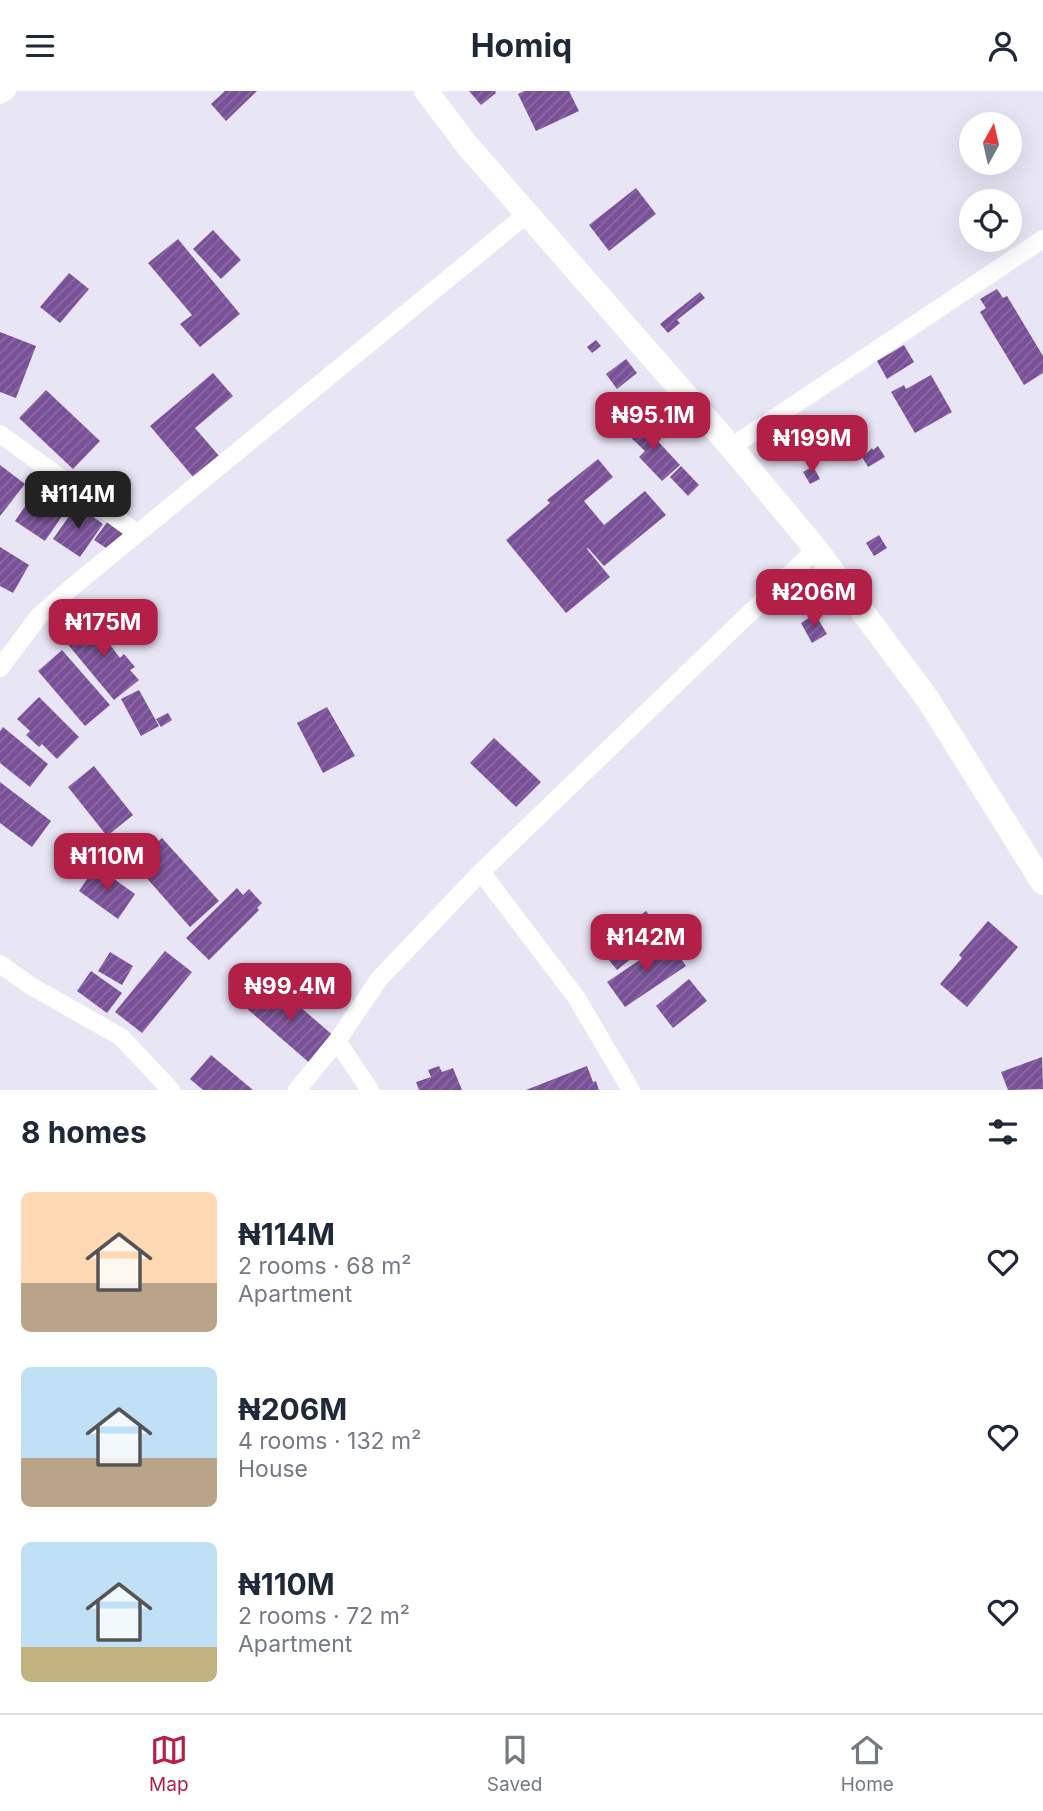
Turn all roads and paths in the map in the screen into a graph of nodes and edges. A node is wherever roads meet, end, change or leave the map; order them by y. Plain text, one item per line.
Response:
1 (7, 91) edge
2 (426, 91) edge
3 (0, 95) edge
4 (527, 214) junction
5 (1043, 239) edge
6 (0, 434) edge
7 (731, 447) junction
8 (137, 533) junction
9 (816, 549) junction
10 (0, 668) edge
11 (481, 872) junction
12 (1043, 883) edge
13 (0, 964) edge
14 (337, 1041) junction
15 (171, 1090) edge
16 (297, 1090) edge
17 (370, 1090) edge
18 (631, 1090) edge

1 - 3 street
2 - 4 street
4 - 7 street
4 - 8 street
5 - 7 street
6 - 8 street
7 - 9 street
8 - 10 street
9 - 11 street
9 - 12 street
11 - 14 street
11 - 18 street
13 - 15 street
14 - 16 street
14 - 17 street

